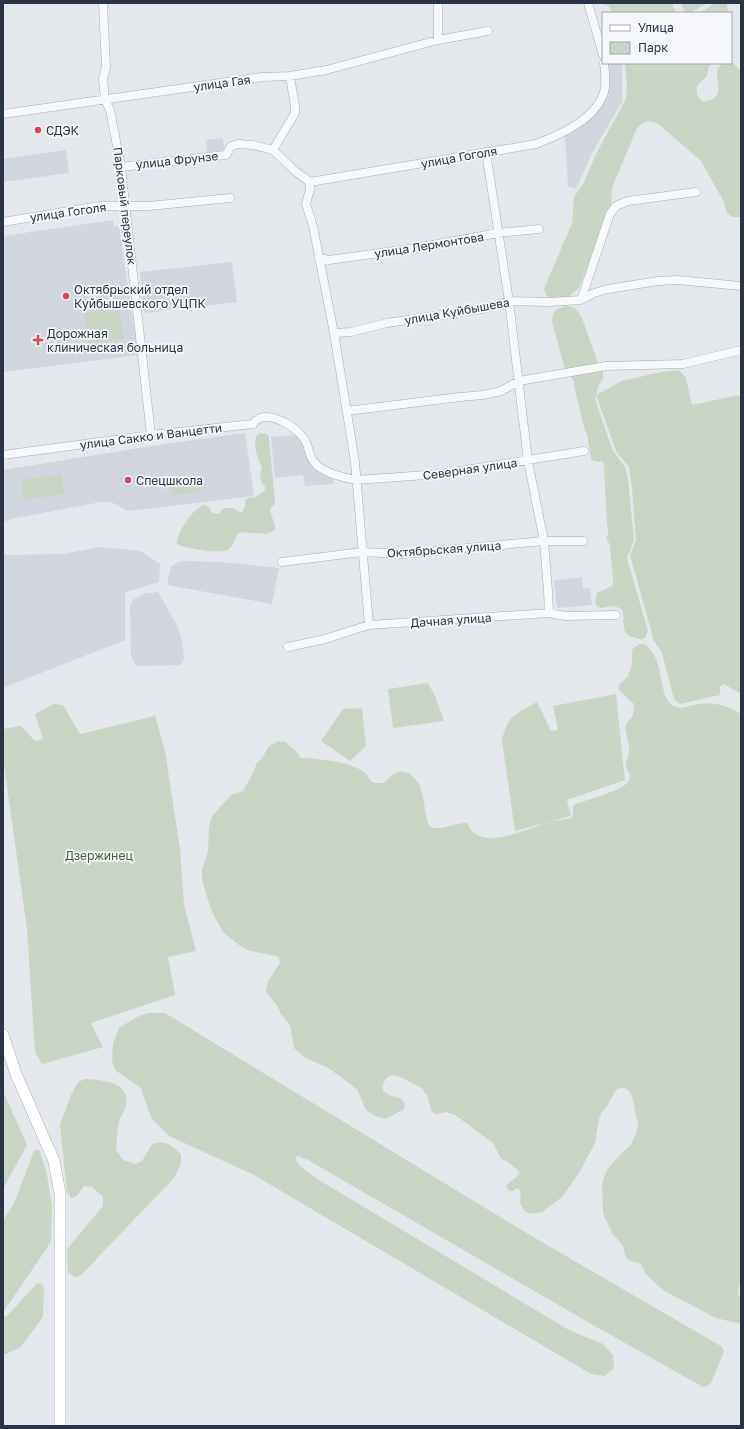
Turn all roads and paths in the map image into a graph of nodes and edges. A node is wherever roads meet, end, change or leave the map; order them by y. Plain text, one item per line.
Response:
1 (103, 3) edge
2 (438, 3) edge
3 (588, 3) edge
4 (488, 31) dead end
5 (438, 40) junction
6 (602, 52) edge
7 (604, 64) edge
8 (290, 76) junction
9 (105, 100) junction
10 (3, 114) edge
11 (273, 150) junction
12 (486, 152) junction
13 (121, 167) junction
14 (310, 182) junction
15 (696, 192) dead end
16 (230, 198) dead end
17 (126, 206) junction
18 (3, 222) edge
19 (539, 229) dead end
20 (498, 233) junction
21 (319, 258) junction
22 (741, 286) edge
23 (581, 300) junction
24 (509, 301) junction
25 (334, 333) junction
26 (741, 350) edge
27 (519, 381) junction
28 (346, 411) junction
29 (151, 435) junction
30 (584, 452) dead end
31 (3, 455) edge
32 (528, 461) junction
33 (356, 480) junction
34 (583, 540) dead end
35 (544, 541) junction
36 (362, 552) junction
37 (282, 562) dead end
38 (549, 613) junction
39 (616, 615) dead end
40 (369, 625) junction
41 (288, 647) dead end
42 (3, 1035) edge
43 (60, 1426) edge

1 - 9 street, Парковый переулок
2 - 5 street
3 - 6 street
4 - 5 street, улица Гая
5 - 8 street, улица Гая
7 - 12 street, улица Гоголя
8 - 9 street, улица Гая
8 - 11 street
9 - 10 street, улица Гая
9 - 13 street, Парковый переулок
11 - 13 street, улица Фрунзе
11 - 14 street, улица Фрунзе
12 - 14 street, улица Гоголя
12 - 20 street
13 - 17 street, Парковый переулок
14 - 21 street
15 - 23 street
16 - 17 street, улица Гоголя
17 - 18 street, улица Гоголя
17 - 29 street, Парковый переулок
19 - 20 street, улица Лермонтова
20 - 21 street, улица Лермонтова
20 - 24 street
21 - 25 street
22 - 23 street
23 - 24 street, улица Куйбышева
24 - 25 street, улица Куйбышева
24 - 27 street
25 - 28 street
26 - 27 street
27 - 28 street
27 - 32 street
28 - 33 street
29 - 31 street, улица Сакко и Ванцетти
29 - 33 street, улица Сакко и Ванцетти
30 - 32 street, Северная улица
32 - 33 street, Северная улица
32 - 35 street
33 - 36 street
34 - 35 street, Октябрьская улица
35 - 36 street, Октябрьская улица
35 - 38 street
36 - 37 street, Октябрьская улица
36 - 40 street
38 - 39 street, Дачная улица
38 - 40 street, Дачная улица
40 - 41 street, Дачная улица
42 - 43 main road

